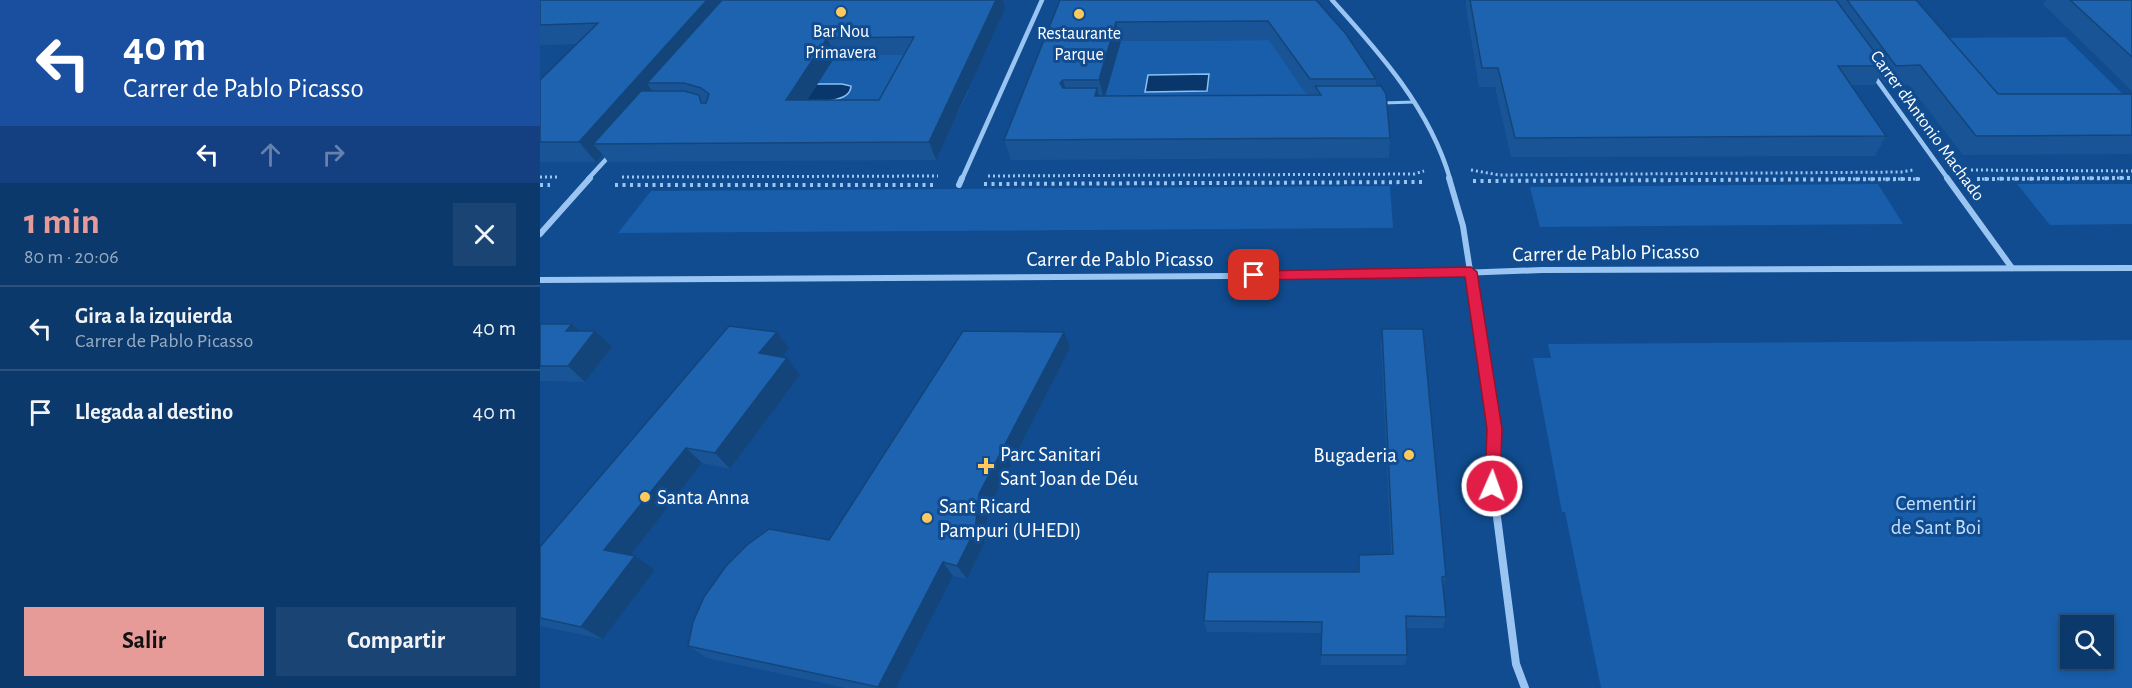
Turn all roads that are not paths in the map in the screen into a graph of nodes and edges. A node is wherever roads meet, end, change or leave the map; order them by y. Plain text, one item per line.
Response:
1 (1042, 0) edge
2 (1332, 0) edge
3 (1871, 73) edge
4 (1416, 102) junction
5 (1378, 103) edge
6 (614, 150) edge
7 (959, 184) road end
8 (540, 234) edge
9 (2012, 268) junction
10 (2132, 268) edge
11 (1471, 272) junction
12 (540, 280) edge
13 (1524, 688) edge

1 - 7 street
2 - 4 street
3 - 9 street, Carrer d'Antonio Machado
4 - 5 lane
4 - 11 street
6 - 8 street
9 - 10 street, Carrer de Pablo Picasso
9 - 11 street, Carrer de Pablo Picasso
11 - 12 street, Carrer de Pablo Picasso
11 - 13 street

